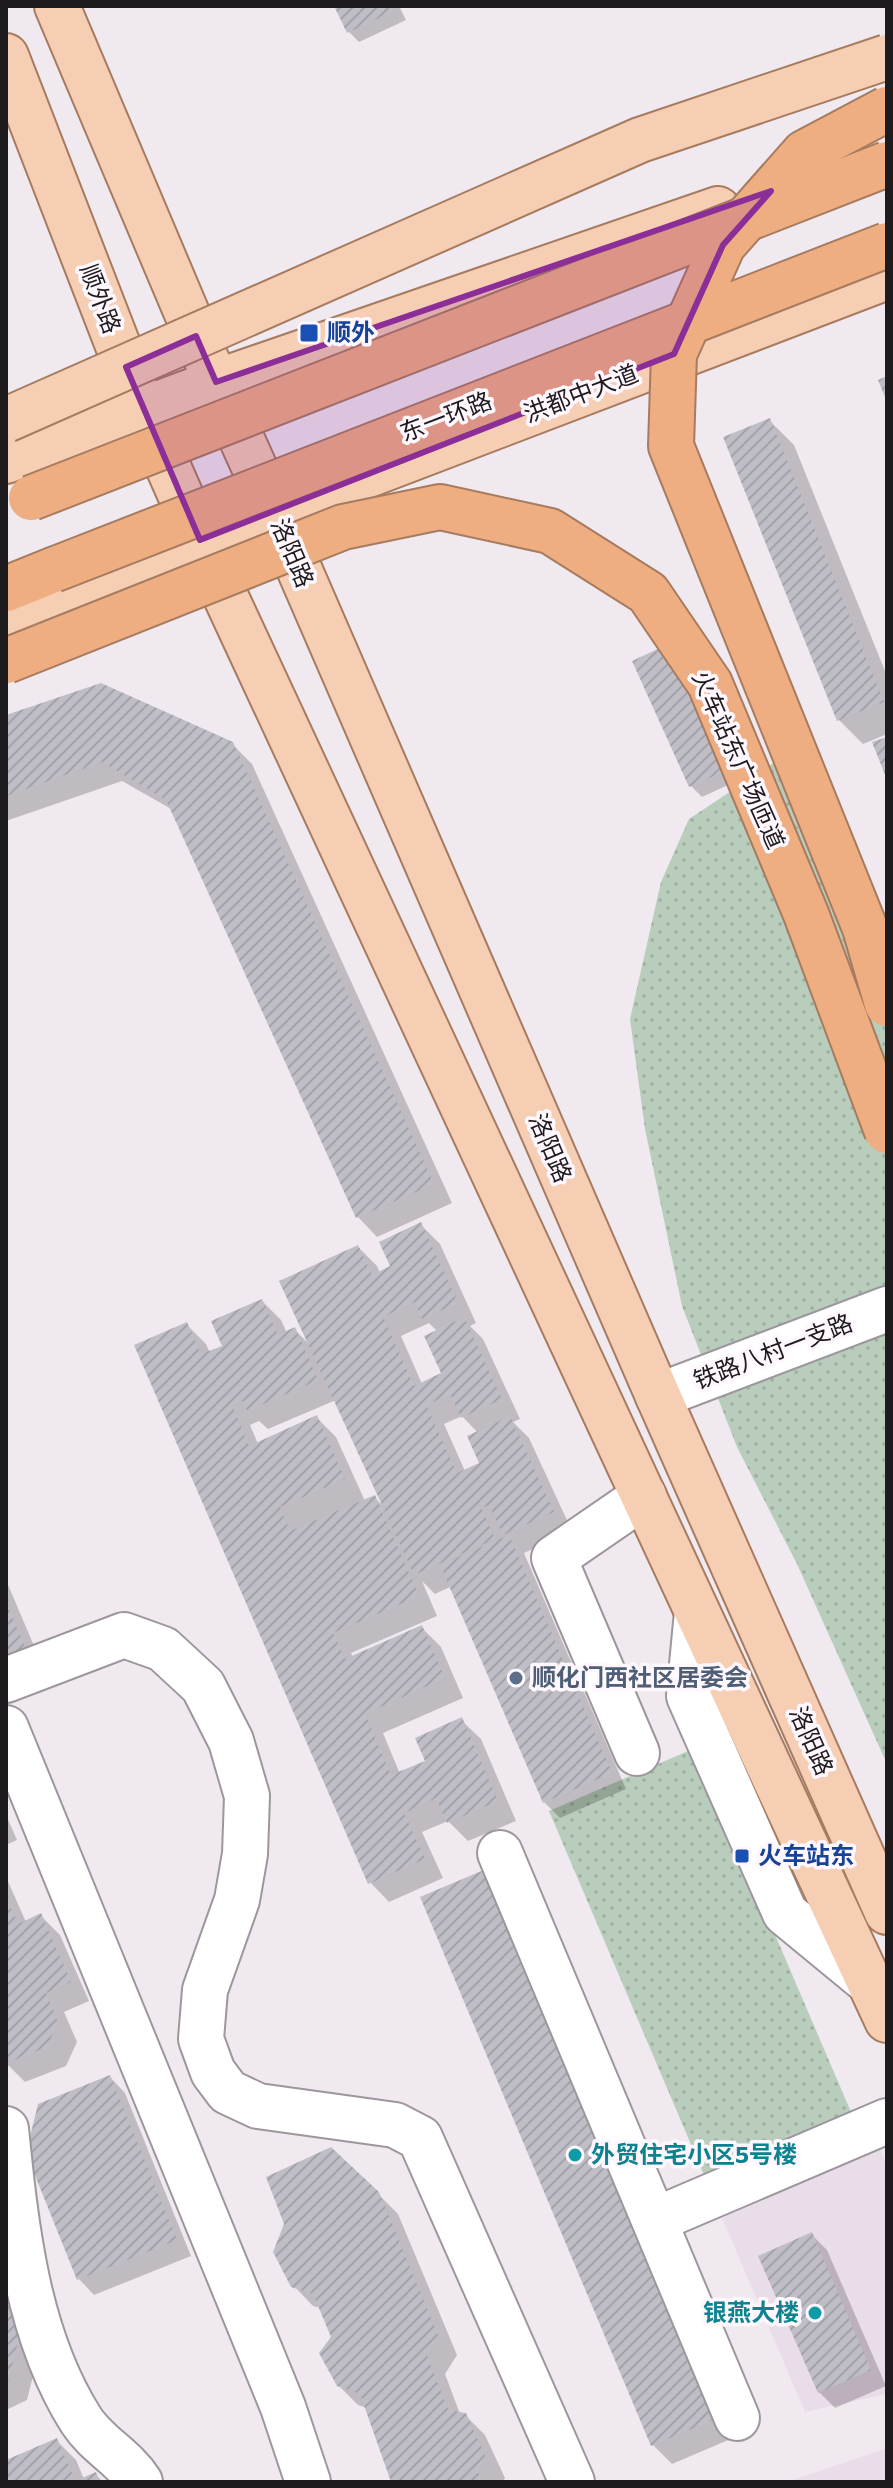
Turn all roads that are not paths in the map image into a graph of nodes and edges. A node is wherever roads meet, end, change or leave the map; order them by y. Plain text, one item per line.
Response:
1 (57, 6) edge
2 (6, 56) edge
3 (887, 57) edge
4 (887, 109) edge
5 (887, 150) edge
6 (887, 164) edge
7 (887, 245) edge
8 (887, 277) edge
9 (216, 382) junction
10 (143, 410) junction
11 (6, 420) edge
12 (6, 461) edge
13 (6, 507) edge
14 (274, 511) junction
15 (200, 540) junction
16 (6, 589) edge
17 (6, 616) edge
18 (6, 661) edge
19 (887, 1004) edge
20 (887, 1131) edge
21 (887, 1309) edge
22 (658, 1396) junction
23 (644, 1496) junction
24 (6, 1680) edge
25 (6, 1728) edge
26 (637, 1753) dead end
27 (500, 1853) dead end
28 (887, 1912) edge
29 (878, 2001) edge
30 (887, 2121) edge
31 (6, 2129) edge
32 (655, 2220) junction
33 (737, 2418) dead end
34 (140, 2482) edge
35 (308, 2482) edge
36 (572, 2482) edge

1 - 9 main road
2 - 10 main road, 顺外路
3 - 11 main road, bridge
4 - 19 highway, bridge
5 - 9 main road
6 - 13 highway, bridge
7 - 16 highway, 东一环路, bridge
8 - 14 main road, 洪都中大道
9 - 10 main road
9 - 14 main road, 洛阳路
10 - 12 main road
10 - 15 main road, 顺外路
14 - 15 main road, 洪都中大道
14 - 22 main road, 洛阳路
15 - 17 main road, 洪都中大道
15 - 23 main road, 洛阳路
18 - 20 highway, 火车站东广场匝道, bridge
21 - 22 lane, 铁路八村一支路
22 - 28 main road, 洛阳路
23 - 26 lane
23 - 29 main road, 洛阳路
24 - 36 lane
25 - 35 lane
27 - 32 lane
30 - 32 lane
31 - 34 lane
32 - 33 lane

